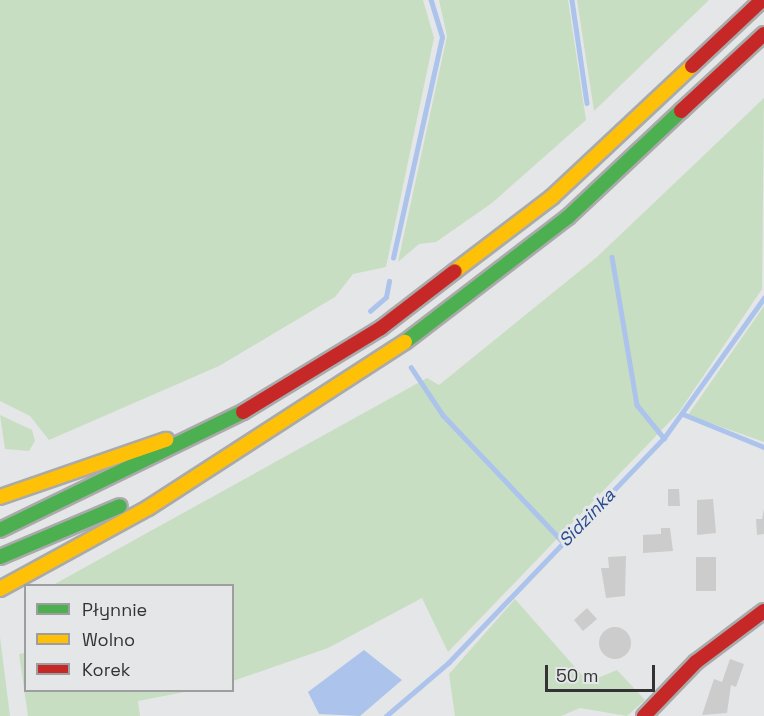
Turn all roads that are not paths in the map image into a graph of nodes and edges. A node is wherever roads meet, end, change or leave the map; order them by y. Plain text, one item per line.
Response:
1 (762, 0) edge
2 (764, 34) edge
3 (252, 410) junction
4 (278, 424) junction
5 (0, 497) edge
6 (0, 530) edge
7 (0, 557) edge
8 (0, 589) edge
9 (764, 611) edge
10 (644, 716) edge

1 - 3 main road
2 - 4 main road
3 - 5 main road
3 - 6 main road
4 - 7 main road
4 - 8 main road
9 - 10 main road

